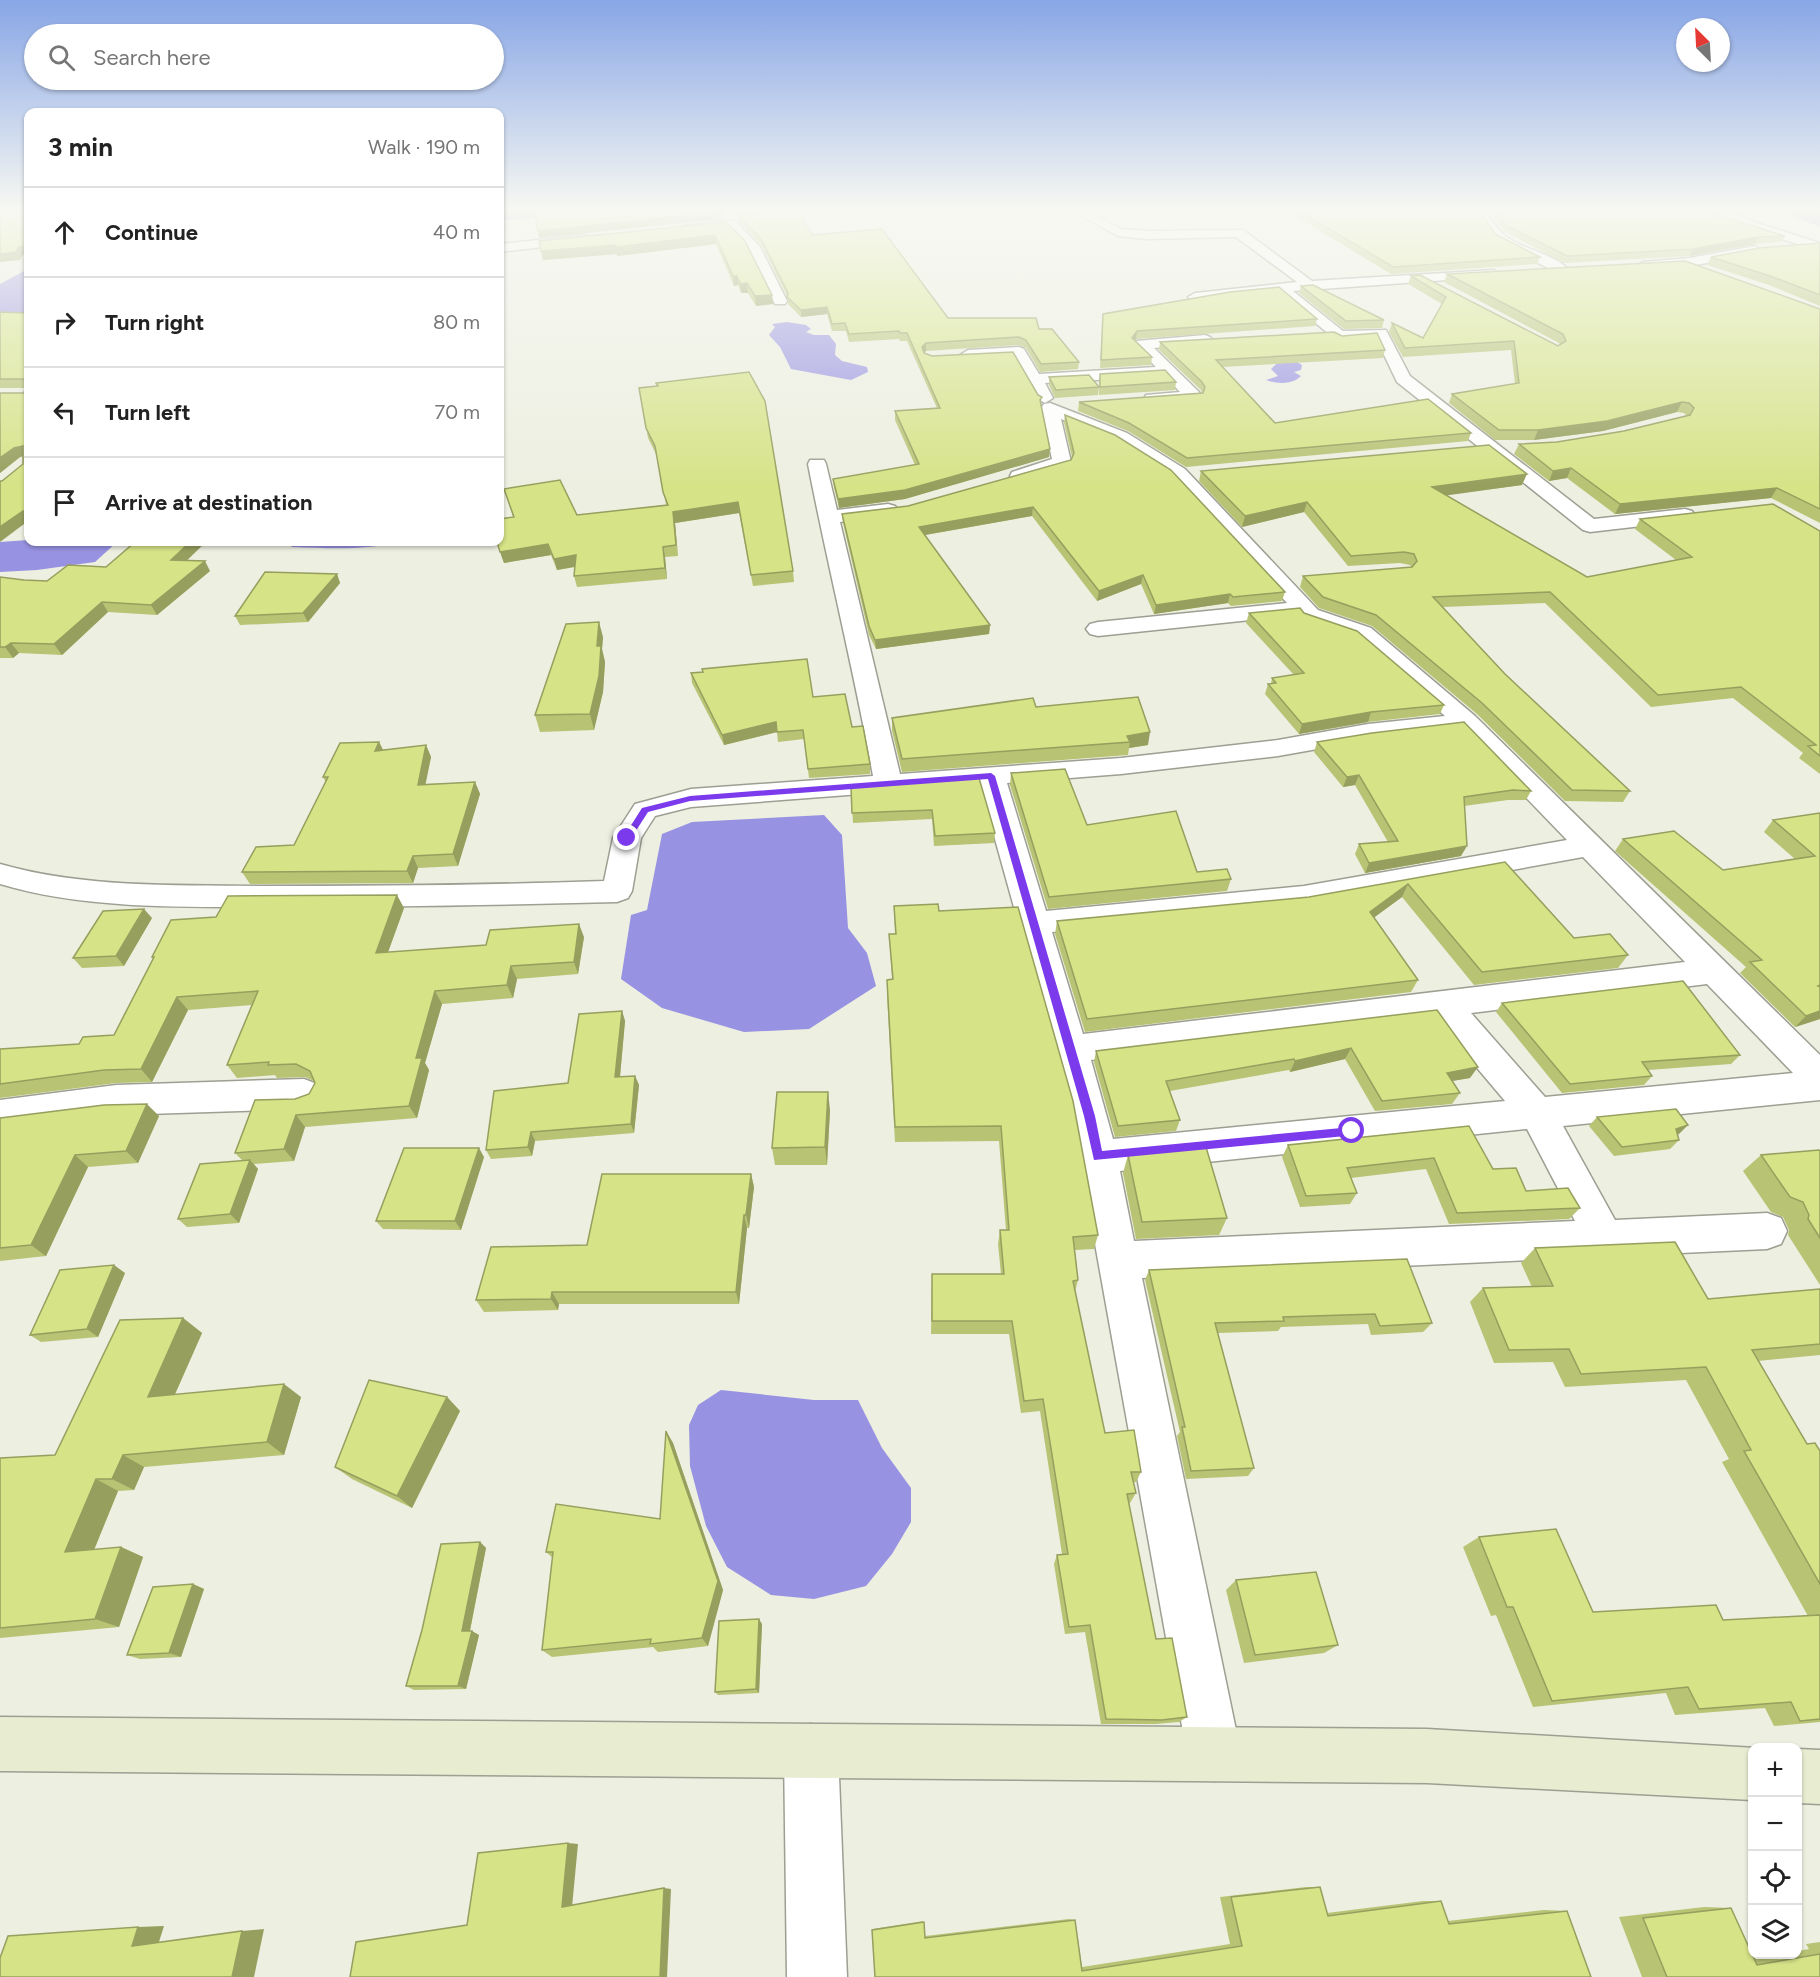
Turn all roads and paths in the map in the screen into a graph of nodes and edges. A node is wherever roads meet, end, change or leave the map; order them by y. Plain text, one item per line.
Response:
1 (1298, 302) edge
2 (1334, 332) junction
3 (1311, 333) edge
4 (1220, 339) edge
5 (954, 355) edge
6 (1169, 371) junction
7 (1034, 379) junction
8 (1137, 400) edge
9 (1082, 403) edge
10 (1049, 406) junction
11 (1493, 447) junction
12 (1514, 447) dead end
13 (1458, 450) edge
14 (817, 464) dead end
15 (1203, 473) edge
16 (1180, 475) junction
17 (1006, 480) edge
18 (907, 507) edge
19 (1702, 513) edge
20 (827, 517) junction
21 (1300, 578) dead end
22 (1278, 580) junction
23 (1304, 608) junction
24 (1098, 629) dead end
25 (1466, 721) junction
26 (991, 776) junction
27 (888, 783) junction
28 (1589, 846) junction
29 (0, 874) edge
30 (1034, 923) junction
31 (1714, 971) junction
32 (1443, 1004) junction
33 (1070, 1049) junction
34 (1820, 1078) edge
35 (1820, 1085) edge
36 (304, 1094) edge
37 (1537, 1113) junction
38 (0, 1115) edge
39 (1098, 1157) junction
40 (1767, 1231) dead end
41 (1605, 1239) junction
42 (1118, 1260) junction
43 (0, 1744) edge
44 (811, 1751) junction
45 (1214, 1754) junction
46 (1748, 1773) edge
47 (1802, 1776) edge
48 (1820, 1777) edge
49 (817, 1977) edge

1 - 2 street
2 - 3 street
2 - 11 street
4 - 6 street
5 - 7 street
6 - 7 street
6 - 8 street
7 - 10 street
9 - 10 street
10 - 16 street
10 - 17 street
11 - 12 street
11 - 13 street
11 - 19 street
14 - 20 street
15 - 16 street
16 - 22 street
18 - 20 street
20 - 27 street
21 - 22 street
22 - 23 street
23 - 24 street
23 - 25 street
25 - 26 street
25 - 28 street
26 - 27 street
26 - 30 street
27 - 29 street
28 - 30 street
28 - 31 street
30 - 33 street
31 - 32 street
31 - 34 street
32 - 33 street
32 - 37 street
33 - 39 street
35 - 37 street
36 - 38 street
37 - 39 street
37 - 41 street
39 - 42 street
40 - 41 street
41 - 42 street
42 - 45 street
43 - 44 street
44 - 45 street
44 - 49 street
45 - 46 street
47 - 48 street

